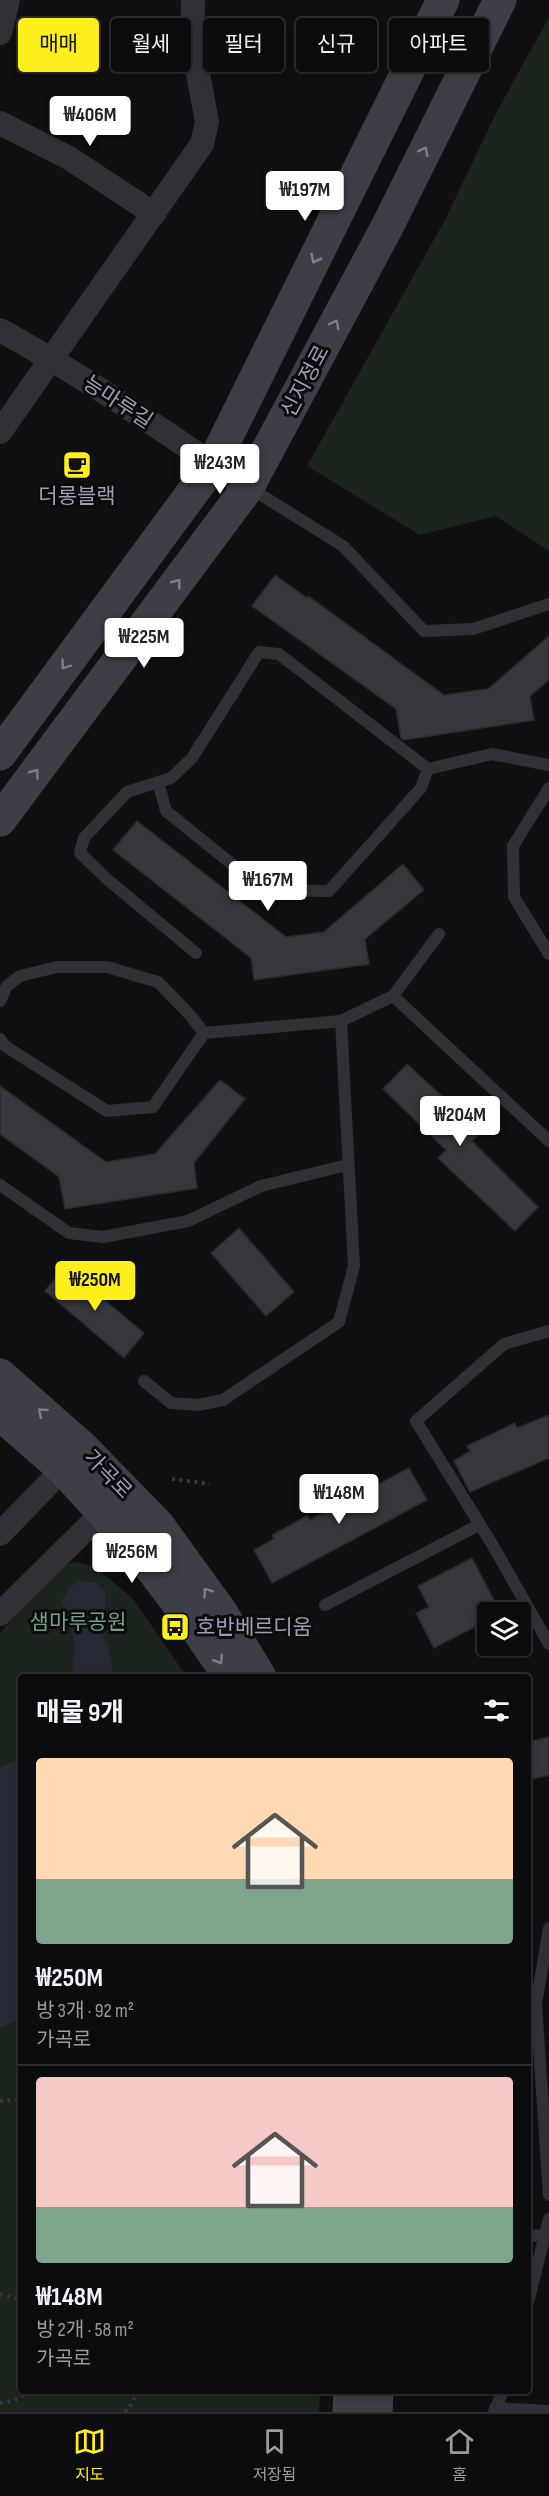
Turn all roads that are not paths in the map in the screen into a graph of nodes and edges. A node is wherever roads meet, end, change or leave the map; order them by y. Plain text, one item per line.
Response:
1 (8, 0) edge
2 (193, 0) edge
3 (443, 0) edge
4 (500, 0) edge
5 (0, 33) edge
6 (0, 123) edge
7 (154, 214) junction
8 (0, 330) edge
9 (53, 359) junction
10 (0, 432) edge
11 (212, 466) junction
12 (248, 487) junction
13 (549, 604) edge
14 (0, 754) edge
15 (549, 765) edge
16 (428, 769) junction
17 (158, 783) junction
18 (549, 788) edge
19 (0, 820) edge
20 (439, 934) dead end
21 (196, 953) dead end
22 (549, 954) edge
23 (393, 996) junction
24 (0, 1001) edge
25 (341, 1021) junction
26 (204, 1033) junction
27 (0, 1039) edge
28 (549, 1141) edge
29 (347, 1165) junction
30 (0, 1185) edge
31 (549, 1331) edge
32 (0, 1375) edge
33 (144, 1381) dead end
34 (0, 1414) edge
35 (73, 1459) junction
36 (480, 1525) junction
37 (89, 1526) dead end
38 (0, 1534) edge
39 (325, 1605) dead end
40 (0, 1614) edge
41 (549, 1644) edge
42 (228, 1674) edge
43 (258, 1674) edge
44 (549, 1928) edge
45 (532, 2004) edge
46 (549, 2195) edge
47 (549, 2219) edge
48 (544, 2235) junction
49 (531, 2236) edge
50 (543, 2259) edge
51 (531, 2293) edge
52 (350, 2394) edge
53 (377, 2394) edge
54 (502, 2394) edge
55 (494, 2410) edge
56 (549, 2411) edge
57 (349, 2412) edge
58 (376, 2412) edge

1 - 5 street
2 - 7 street
3 -> 11 street, 신지정로
12 -> 4 street, 신지정로
6 - 7 street
7 - 9 street
8 - 9 street, 능마루길
9 - 10 street
9 - 11 street, 능마루길
11 - 12 street, 능마루길
11 -> 14 street, 신지정로
12 - 13 lane
19 -> 12 street, 신지정로
15 - 16 lane
16 - 17 lane
16 - 17 lane
17 - 21 lane
18 - 22 lane
20 - 23 lane
23 - 25 lane
23 - 28 lane
24 - 26 lane
25 - 26 lane
25 - 29 lane
26 - 27 lane
29 - 30 lane
29 - 33 lane
31 - 36 lane
35 -> 32 street, 가곡로
34 - 35 street, 가곡로
35 - 38 street
35 -> 42 street, 가곡로
43 -> 35 street, 가곡로
36 - 39 lane
36 - 41 lane
37 - 40 street
44 - 45 lane
45 - 46 lane
47 - 48 lane
48 - 49 lane
48 - 50 lane
50 - 51 lane
52 - 57 street
53 - 58 street
54 - 55 lane
55 - 56 lane

